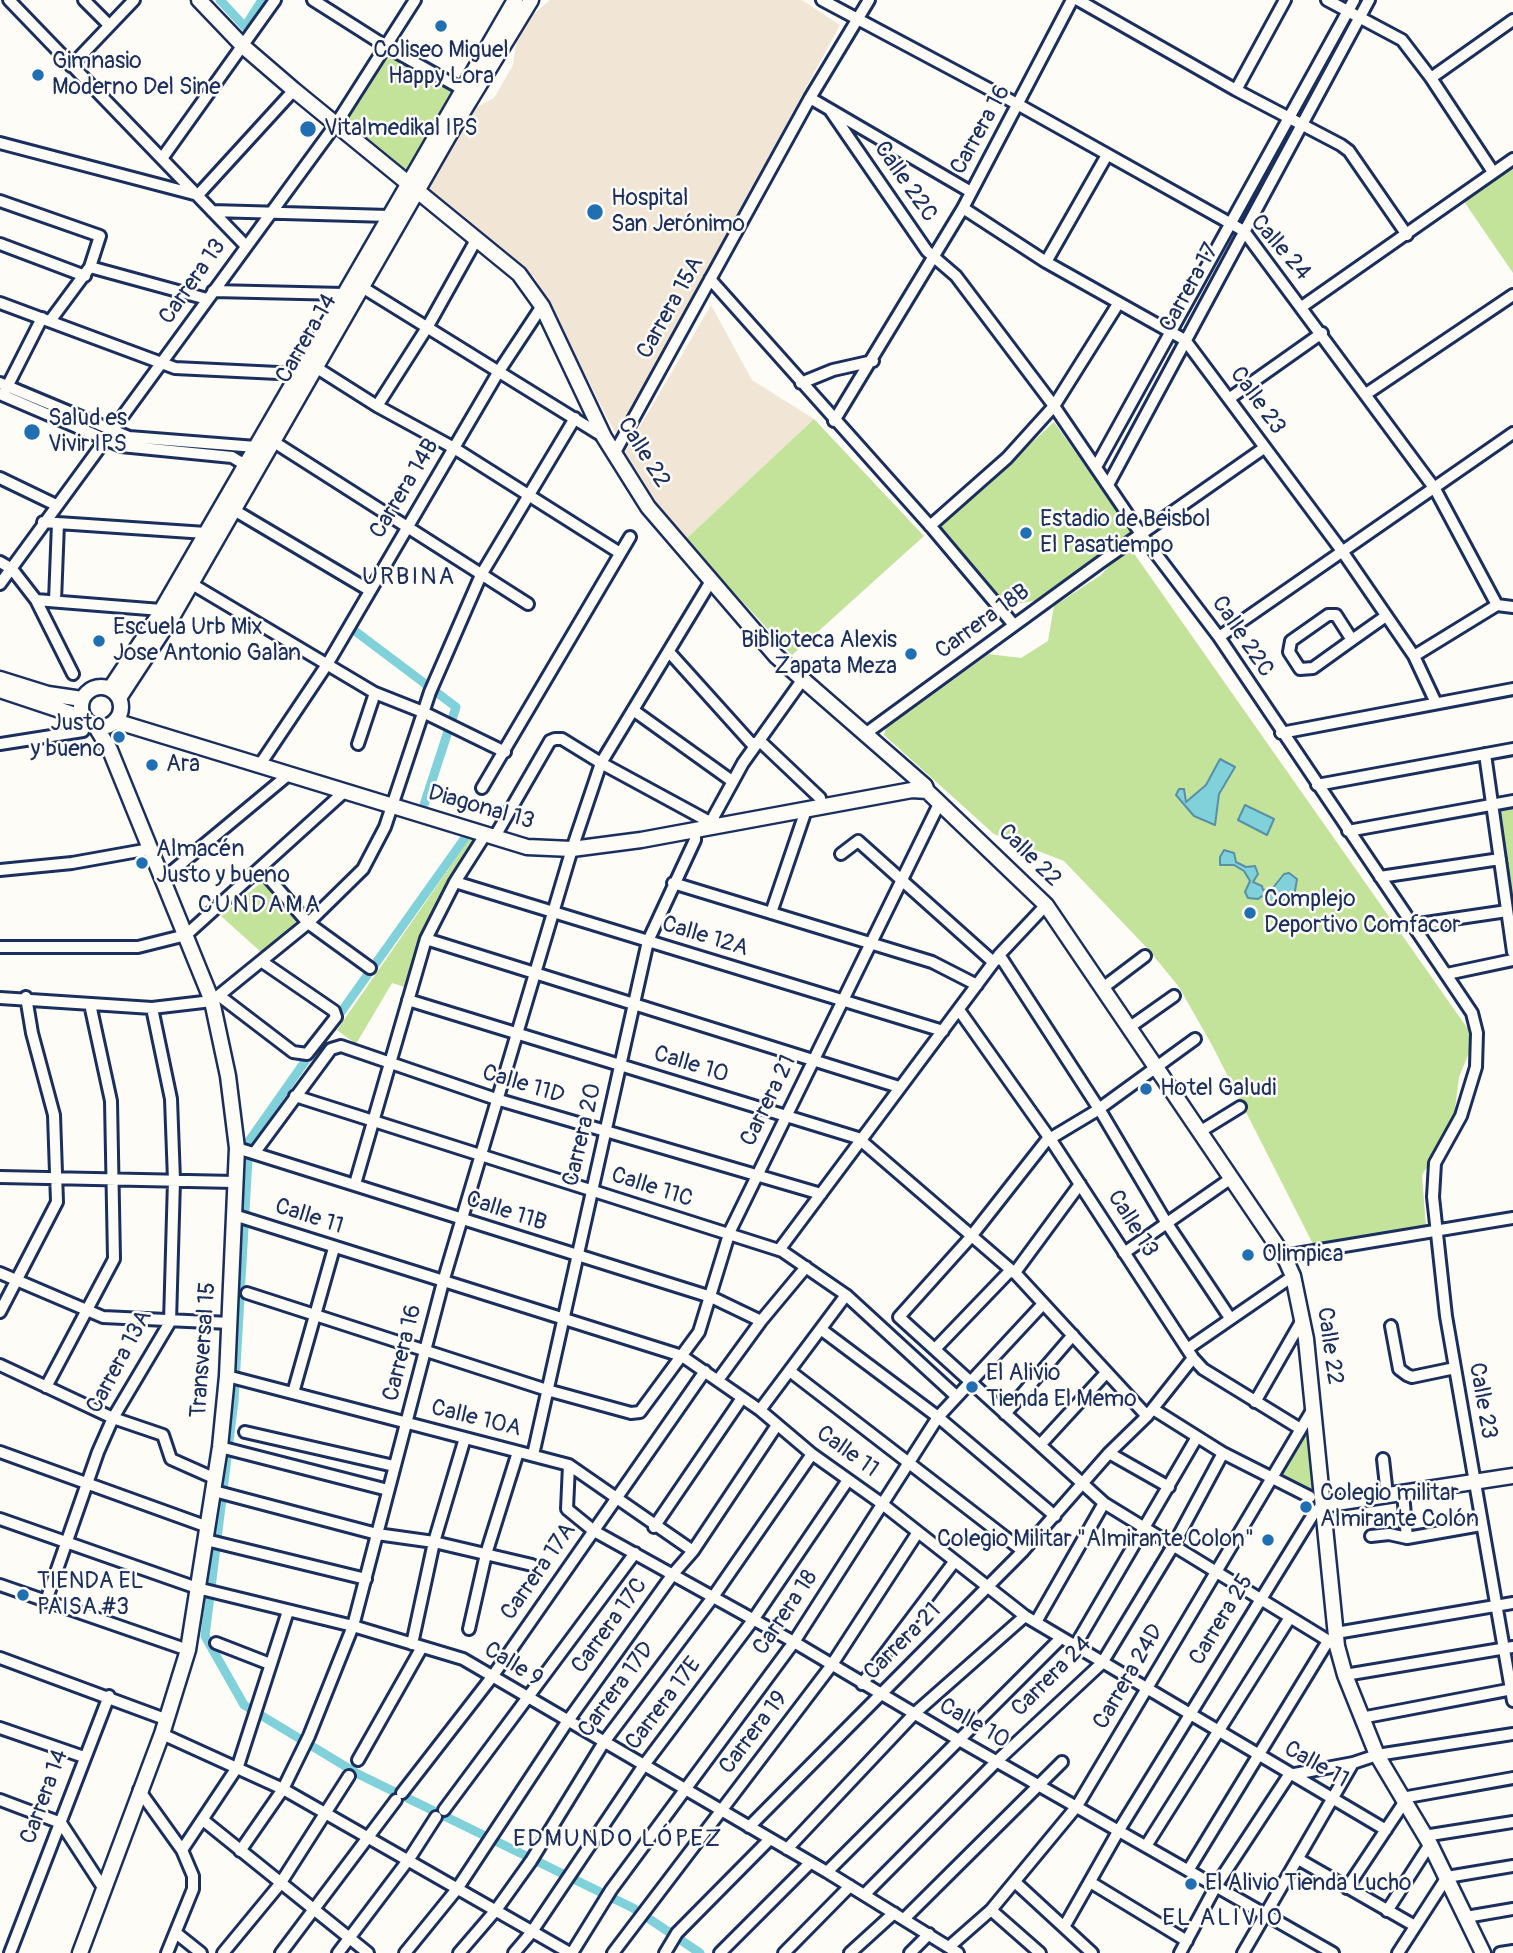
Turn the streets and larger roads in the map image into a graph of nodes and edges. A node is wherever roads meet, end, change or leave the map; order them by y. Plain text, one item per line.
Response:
1 (9, 0) edge
2 (84, 0) edge
3 (134, 0) edge
4 (199, 0) edge
5 (275, 0) edge
6 (313, 0) edge
7 (415, 0) edge
8 (516, 0) edge
9 (531, 0) edge
10 (821, 0) edge
11 (869, 0) edge
12 (1072, 0) edge
13 (1078, 0) edge
14 (1285, 0) edge
15 (1327, 0) edge
16 (1354, 0) edge
17 (1368, 0) edge
18 (1348, 11) junction
19 (1359, 17) junction
20 (858, 19) junction
21 (1513, 20) edge
22 (109, 25) junction
23 (244, 47) junction
24 (387, 47) junction
25 (71, 65) junction
26 (1431, 78) junction
27 (462, 89) junction
28 (294, 90) junction
29 (1236, 90) junction
30 (810, 98) junction
31 (1019, 105) junction
32 (830, 110) junction
33 (1287, 118) junction
34 (336, 124) junction
35 (1301, 125) junction
36 (0, 142) edge
37 (1107, 155) junction
38 (163, 157) junction
39 (1513, 159) edge
40 (1493, 172) junction
41 (412, 188) junction
42 (971, 192) junction
43 (198, 195) junction
44 (0, 201) edge
45 (963, 208) junction
46 (212, 211) junction
47 (268, 215) junction
48 (389, 216) junction
49 (1230, 223) junction
50 (1244, 231) junction
51 (1407, 234) junction
52 (476, 240) junction
53 (0, 244) edge
54 (245, 245) junction
55 (934, 257) junction
56 (1046, 262) junction
57 (87, 271) junction
58 (710, 279) junction
59 (362, 287) junction
60 (210, 295) junction
61 (344, 295) junction
62 (1513, 295) edge
63 (0, 303) edge
64 (1118, 304) junction
65 (542, 306) junction
66 (1303, 306) junction
67 (46, 319) junction
68 (428, 326) junction
69 (1170, 331) junction
70 (1322, 333) junction
71 (1185, 340) junction
72 (163, 361) junction
73 (873, 361) junction
74 (317, 368) junction
75 (499, 371) junction
76 (299, 374) junction
77 (801, 383) junction
78 (2, 391) edge
79 (1366, 394) junction
80 (1230, 398) junction
81 (377, 406) junction
82 (1054, 406) junction
83 (575, 418) junction
84 (834, 421) junction
85 (1513, 433) edge
86 (110, 435) junction
87 (604, 437) junction
88 (274, 442) junction
89 (256, 447) junction
90 (454, 448) junction
91 (1264, 448) junction
92 (614, 454) junction
93 (1096, 467) junction
94 (244, 469) junction
95 (0, 478) edge
96 (1108, 485) junction
97 (1435, 489) junction
98 (529, 496) junction
99 (56, 505) junction
100 (234, 510) junction
101 (43, 522) junction
102 (58, 523) junction
103 (930, 526) junction
104 (407, 528) junction
105 (206, 533) junction
106 (1141, 534) junction
107 (630, 537) dead end
108 (1342, 551) junction
109 (620, 552) junction
110 (0, 562) edge
111 (12, 569) junction
112 (481, 575) junction
113 (711, 581) junction
114 (0, 584) edge
115 (192, 584) junction
116 (369, 590) junction
117 (36, 600) junction
118 (55, 601) junction
119 (528, 604) dead end
120 (1497, 605) junction
121 (1513, 607) edge
122 (161, 610) junction
123 (1386, 616) junction
124 (1014, 625) junction
125 (1219, 638) junction
126 (1352, 640) junction
127 (670, 653) junction
128 (1414, 656) junction
129 (328, 663) junction
130 (73, 674) dead end
131 (0, 679) edge
132 (803, 679) junction
133 (0, 690) edge
134 (1513, 690) edge
135 (115, 693) junction
136 (375, 693) junction
137 (82, 699) junction
138 (1436, 703) junction
139 (633, 710) junction
140 (423, 712) junction
141 (97, 725) junction
142 (1281, 733) junction
143 (865, 734) junction
144 (757, 743) junction
145 (0, 744) edge
146 (358, 744) dead end
147 (1513, 749) edge
148 (505, 751) junction
149 (1485, 754) junction
150 (601, 763) junction
151 (259, 766) junction
152 (288, 775) junction
153 (732, 781) junction
154 (1317, 785) junction
155 (918, 787) junction
156 (482, 788) dead end
157 (344, 792) junction
158 (1513, 801) edge
159 (940, 802) junction
160 (1493, 804) junction
161 (393, 807) junction
162 (822, 807) junction
163 (803, 811) junction
164 (713, 824) junction
165 (695, 831) junction
166 (1348, 831) junction
167 (489, 837) junction
168 (150, 849) junction
169 (572, 849) junction
170 (841, 854) dead end
171 (1500, 859) junction
172 (260, 868) junction
173 (0, 870) edge
174 (1380, 877) junction
175 (164, 878) junction
176 (900, 878) junction
177 (455, 882) junction
178 (674, 883) junction
179 (1046, 905) junction
180 (1507, 911) junction
181 (553, 913) junction
182 (771, 913) junction
183 (308, 923) junction
184 (1412, 925) junction
185 (186, 936) junction
186 (426, 939) junction
187 (648, 942) junction
188 (869, 942) junction
189 (0, 947) edge
190 (1513, 953) edge
191 (1145, 956) dead end
192 (997, 959) junction
193 (1513, 960) edge
194 (261, 961) junction
195 (370, 968) dead end
196 (536, 974) junction
197 (1447, 974) junction
198 (977, 985) junction
199 (1104, 988) junction
200 (1174, 996) dead end
201 (0, 998) edge
202 (26, 998) junction
203 (216, 999) junction
204 (408, 1000) junction
205 (840, 1000) junction
206 (635, 1003) junction
207 (90, 1004) junction
208 (152, 1008) junction
209 (959, 1010) junction
210 (1130, 1027) junction
211 (943, 1031) junction
212 (517, 1035) junction
213 (1195, 1038) dead end
214 (813, 1059) junction
215 (387, 1063) junction
216 (620, 1066) junction
217 (1156, 1066) junction
218 (899, 1087) junction
219 (295, 1096) junction
220 (496, 1099) junction
221 (1240, 1107) dead end
222 (1098, 1109) junction
223 (785, 1116) junction
224 (371, 1121) junction
225 (605, 1131) junction
226 (1201, 1131) junction
227 (861, 1140) junction
228 (1051, 1140) junction
229 (247, 1150) junction
230 (481, 1157) junction
231 (756, 1176) junction
232 (0, 1177) edge
233 (56, 1178) junction
234 (114, 1179) junction
235 (1230, 1179) junction
236 (174, 1180) junction
237 (235, 1182) junction
238 (355, 1184) junction
239 (1080, 1184) junction
240 (592, 1191) junction
241 (821, 1194) junction
242 (242, 1217) junction
243 (1513, 1218) edge
244 (463, 1220) junction
245 (1166, 1222) junction
246 (1437, 1231) junction
247 (729, 1234) junction
248 (971, 1236) junction
249 (334, 1248) junction
250 (779, 1250) junction
251 (1124, 1253) junction
252 (1284, 1256) junction
253 (579, 1258) junction
254 (806, 1268) junction
255 (1012, 1272) junction
256 (0, 1273) edge
257 (1293, 1276) junction
258 (15, 1279) junction
259 (443, 1282) junction
260 (247, 1293) dead end
261 (846, 1295) junction
262 (711, 1297) junction
263 (1043, 1304) junction
264 (85, 1311) junction
265 (0, 1312) edge
266 (315, 1315) junction
267 (563, 1318) junction
268 (1230, 1318) junction
269 (1302, 1320) junction
270 (761, 1321) junction
271 (170, 1322) junction
272 (230, 1323) junction
273 (1391, 1325) dead end
274 (822, 1330) junction
275 (1073, 1335) junction
276 (935, 1349) junction
277 (425, 1350) junction
278 (1190, 1353) junction
279 (682, 1356) junction
280 (0, 1365) edge
281 (1455, 1368) junction
282 (705, 1371) junction
283 (790, 1372) junction
284 (1106, 1373) junction
285 (232, 1378) junction
286 (718, 1380) junction
287 (970, 1380) junction
288 (46, 1387) junction
289 (547, 1390) junction
290 (293, 1393) junction
291 (955, 1395) junction
292 (743, 1398) junction
293 (1255, 1402) junction
294 (1314, 1407) junction
295 (760, 1410) junction
296 (1150, 1412) junction
297 (1005, 1414) junction
298 (938, 1417) junction
299 (113, 1418) junction
300 (407, 1423) junction
301 (777, 1425) junction
302 (1299, 1428) junction
303 (245, 1432) dead end
304 (1197, 1437) junction
305 (465, 1438) junction
306 (1040, 1445) junction
307 (226, 1448) junction
308 (0, 1452) edge
309 (518, 1452) junction
310 (1109, 1453) junction
311 (812, 1454) junction
312 (1223, 1454) junction
313 (533, 1455) junction
314 (1383, 1459) dead end
315 (907, 1461) junction
316 (569, 1465) junction
317 (394, 1466) junction
318 (1272, 1476) junction
319 (1513, 1476) edge
320 (848, 1479) junction
321 (1475, 1483) junction
322 (1081, 1484) junction
323 (88, 1485) junction
324 (1169, 1487) junction
325 (219, 1489) junction
326 (388, 1490) junction
327 (1403, 1493) junction
328 (1387, 1495) junction
329 (615, 1499) junction
330 (1317, 1501) junction
331 (881, 1503) junction
332 (1104, 1503) junction
333 (1055, 1516) junction
334 (0, 1519) edge
335 (1481, 1525) junction
336 (654, 1527) junction
337 (1142, 1527) junction
338 (594, 1531) junction
339 (918, 1532) junction
340 (377, 1534) junction
341 (1371, 1536) dead end
342 (212, 1538) junction
343 (1407, 1538) junction
344 (435, 1542) junction
345 (68, 1544) junction
346 (1172, 1546) junction
347 (693, 1551) junction
348 (1023, 1551) junction
349 (635, 1553) junction
350 (486, 1554) junction
351 (954, 1562) junction
352 (532, 1565) dead end
353 (1214, 1572) junction
354 (673, 1574) junction
355 (366, 1579) junction
356 (0, 1585) edge
357 (987, 1588) junction
358 (201, 1589) junction
359 (713, 1597) junction
360 (46, 1601) junction
361 (1260, 1601) junction
362 (1513, 1603) edge
363 (1496, 1606) junction
364 (288, 1611) junction
365 (1025, 1616) junction
366 (1289, 1619) junction
367 (753, 1620) junction
368 (1036, 1622) junction
369 (353, 1626) junction
370 (469, 1629) dead end
371 (1060, 1639) junction
372 (1334, 1640) junction
373 (794, 1642) junction
374 (216, 1643) dead end
375 (417, 1646) junction
376 (1074, 1646) junction
377 (1508, 1648) edge
378 (188, 1650) junction
379 (0, 1658) edge
380 (1102, 1663) junction
381 (270, 1664) junction
382 (831, 1666) junction
383 (1345, 1675) junction
384 (492, 1677) junction
385 (862, 1684) junction
386 (1148, 1689) junction
387 (1512, 1689) edge
388 (881, 1693) junction
389 (109, 1696) junction
390 (527, 1699) junction
391 (1513, 1702) edge
392 (915, 1713) junction
393 (1192, 1713) junction
394 (1361, 1718) junction
395 (165, 1719) junction
396 (567, 1722) junction
397 (0, 1728) edge
398 (1219, 1730) junction
399 (162, 1734) junction
400 (1513, 1734) edge
401 (959, 1740) junction
402 (604, 1742) junction
403 (1377, 1755) junction
404 (1259, 1756) junction
405 (84, 1757) junction
406 (358, 1760) dead end
407 (997, 1761) junction
408 (1062, 1762) dead end
409 (1353, 1763) junction
410 (644, 1765) junction
411 (238, 1766) junction
412 (1289, 1775) junction
413 (349, 1776) dead end
414 (1513, 1778) edge
415 (1038, 1785) junction
416 (283, 1788) junction
417 (139, 1790) junction
418 (684, 1790) junction
419 (0, 1800) edge
420 (1333, 1800) junction
421 (1403, 1800) junction
422 (1077, 1806) junction
423 (720, 1811) junction
424 (326, 1814) junction
425 (202, 1821) junction
426 (61, 1822) junction
427 (1513, 1822) edge
428 (749, 1827) junction
429 (1119, 1830) junction
430 (1385, 1830) junction
431 (369, 1838) junction
432 (769, 1839) junction
433 (1427, 1840) junction
434 (1146, 1846) junction
435 (786, 1849) junction
436 (182, 1850) junction
437 (240, 1851) junction
438 (409, 1859) junction
439 (1298, 1859) junction
440 (810, 1863) junction
441 (1513, 1866) edge
442 (1189, 1869) junction
443 (827, 1872) junction
444 (1447, 1877) junction
445 (1015, 1882) junction
446 (1090, 1882) junction
447 (280, 1884) junction
448 (102, 1886) junction
449 (850, 1886) junction
450 (1216, 1886) junction
451 (1347, 1888) junction
452 (457, 1889) junction
453 (864, 1895) junction
454 (313, 1909) junction
455 (1513, 1909) edge
456 (496, 1910) junction
457 (991, 1910) junction
458 (1387, 1911) junction
459 (1264, 1913) junction
460 (899, 1916) junction
461 (1466, 1917) junction
462 (1415, 1926) junction
463 (1064, 1927) junction
464 (176, 1933) junction
465 (531, 1933) junction
466 (929, 1934) junction
467 (350, 1937) junction
468 (0, 1940) edge
469 (1187, 1941) junction
470 (12, 1949) edge
471 (954, 1950) edge
472 (1513, 1951) edge
473 (79, 1953) edge
474 (167, 1953) edge
475 (201, 1953) edge
476 (223, 1953) edge
477 (281, 1953) edge
478 (338, 1953) edge
479 (368, 1953) edge
480 (405, 1953) edge
481 (459, 1953) edge
482 (514, 1953) edge
483 (571, 1953) edge
484 (613, 1953) edge
485 (665, 1953) edge
486 (720, 1953) edge
487 (784, 1953) edge
488 (850, 1953) edge
489 (910, 1953) edge
490 (1040, 1953) edge
491 (1092, 1953) edge
492 (1180, 1953) edge
493 (1243, 1953) edge
494 (1333, 1953) edge
495 (1398, 1953) edge
496 (1483, 1953) edge
497 (1500, 1953) edge

1 - 25 street
2 - 22 street
3 - 22 street
4 - 23 street, Calle 22
5 - 23 street
6 - 24 street
7 - 24 street, Carrera 13
8 - 27 street, Carrera 14
9 - 41 street, Carrera 14
10 - 20 street, Calle 24
11 - 20 street, Carrera 15A
12 - 31 street, Carrera 16
13 - 29 street
14 - 29 street
15 - 18 street
16 - 18 street, Carrera 17
17 - 19 street, Carrera 17
18 - 19 street
18 - 33 street, Carrera 17
19 - 26 street
19 - 35 street, Carrera 17
20 - 30 street, Carrera 15A
20 - 31 street, Calle 24
21 - 26 street
22 - 25 street
23 - 28 street, Calle 22
23 - 38 street
24 - 27 street
24 - 34 street, Carrera 13
25 - 38 street
26 - 40 street
27 - 41 street, Carrera 14
28 - 34 street, Calle 22
28 - 43 street
29 - 33 street
30 - 32 street
30 - 58 street, Carrera 15A
31 - 37 street, Calle 24
31 - 42 street, Carrera 16
32 - 42 street
32 - 55 street, Calle 22C
33 - 35 street
33 - 49 street, Carrera 17
34 - 41 street, Calle 22
34 - 47 street, Carrera 13
35 - 50 street, Carrera 17
35 - 51 street
36 - 43 street
37 - 49 street, Calle 24
37 - 56 street
38 - 43 street
39 - 40 street
40 - 51 street
41 - 48 street, Carrera 14
41 - 52 street, Calle 22
41 - 59 street, Carrera 14
42 - 45 street, Carrera 16
43 - 46 street
44 - 57 street
45 - 55 street, Carrera 16
45 - 56 street, Calle 23
46 - 47 street
46 - 54 street
47 - 48 street
47 - 54 street, Carrera 13
48 - 61 street, Carrera 14
49 - 50 street, Calle 24
49 - 69 street, Carrera 17
50 - 66 street, Calle 24
50 - 71 street, Carrera 17
51 - 66 street
52 - 65 street, Calle 22
52 - 68 street
53 - 57 street
54 - 60 street, Carrera 13
55 - 73 street, Carrera 16
55 - 82 street, Calle 22C
56 - 64 street, Calle 23
57 - 60 street
57 - 67 street
58 - 77 street
58 - 92 street, Carrera 15A
59 - 68 street
59 - 74 street, Carrera 14
60 - 61 street
60 - 72 street, Carrera 13
61 - 76 street, Carrera 14
62 - 79 street
63 - 67 street
64 - 69 street, Calle 23
64 - 82 street
65 - 75 street, Carrera 14B
65 - 87 street, Calle 22
66 - 70 street, Calle 24
67 - 72 street
67 - 78 street
68 - 75 street
68 - 81 street
69 - 71 street, Calle 23
69 - 93 street, Carrera 17
70 - 79 street, Calle 24
70 - 80 street
71 - 80 street, Calle 23
71 - 96 street, Carrera 17
72 - 76 street
72 - 86 street, Carrera 13
73 - 77 street
73 - 84 street, Carrera 16
74 - 81 street
74 - 88 street, Carrera 14
75 - 83 street
75 - 90 street, Carrera 14B
76 - 89 street, Carrera 14
77 - 84 street
78 - 86 street
79 - 97 street, Calle 24
80 - 91 street, Calle 23
81 - 90 street
82 - 93 street, Calle 22C
82 - 103 street
83 - 87 street
83 - 98 street
84 - 103 street
85 - 97 street
86 - 89 street
86 - 94 street
86 - 99 street, Carrera 13
87 - 92 street, Calle 22
88 - 100 street, Carrera 14
88 - 104 street
89 - 94 street, Carrera 14
90 - 98 street
90 - 104 street, Carrera 14B
91 - 106 street, Carrera 18B
91 - 108 street, Calle 23
92 - 113 street, Calle 22
93 - 96 street, Calle 22C
94 - 105 street, Carrera 14
95 - 99 street
96 - 106 street, Calle 22C
97 - 108 street
97 - 120 street, Calle 24
98 - 109 street
98 - 112 street
99 - 101 street, Carrera 13
100 - 115 street, Carrera 14
100 - 116 street
101 - 102 street
101 - 111 street, Carrera 13
102 - 105 street
102 - 118 street
103 - 124 street
104 - 112 street
104 - 116 street, Carrera 14B
105 - 122 street, Carrera 14
106 - 124 street, Carrera 18B
106 - 125 street, Calle 22C
107 - 109 street
108 - 123 street, Calle 23
108 - 125 street
109 - 148 street
110 - 111 street
111 - 114 street, Carrera 13
111 - 117 street
112 - 119 street
112 - 140 street
113 - 127 street
113 - 132 street, Calle 22
115 - 129 street
115 - 135 street, Carrera 14
116 - 129 street, Carrera 14B
117 - 118 street
117 - 130 street
118 - 122 street
120 - 121 street
120 - 128 street
122 - 135 street, Carrera 14
123 - 126 street
123 - 128 street, Calle 23
124 - 143 street, Carrera 18B
125 - 142 street, Calle 22C
126 - 126 street
127 - 139 street
127 - 144 street
128 - 138 street, Calle 23
129 - 136 street
129 - 151 street, Carrera 14B
131 - 137 street
132 - 143 street, Calle 22
132 - 144 street
133 - 141 street
134 - 138 street
135 - 137 street
135 - 141 street
136 - 140 street
136 - 146 street
137 - 141 street
138 - 142 street
139 - 150 street
139 - 153 street
140 - 148 street
140 - 161 street
141 - 145 street
141 - 151 street, Diagonal 13
141 - 168 street, Transversal 15
142 - 154 street, Calle 22C
143 - 155 street, Calle 22
144 - 153 street
144 - 162 street
147 - 149 street
148 - 156 street
149 - 154 street
149 - 160 street
150 - 164 street
150 - 167 street
150 - 169 street
151 - 152 street, Diagonal 13
152 - 157 street, Diagonal 13
152 - 175 street
153 - 164 street
154 - 166 street, Calle 22C
155 - 159 street, Calle 22
155 - 162 street, Diagonal 13
157 - 161 street, Diagonal 13
157 - 172 street
158 - 160 street
159 - 176 street, Carrera 21
159 - 179 street, Calle 22
160 - 166 street
160 - 171 street
161 - 167 street, Diagonal 13
161 - 183 street
162 - 163 street, Diagonal 13
163 - 164 street, Diagonal 13
163 - 182 street
164 - 165 street, Diagonal 13
165 - 169 street, Diagonal 13
165 - 178 street, Carrera 20
166 - 174 street, Calle 22C
167 - 169 street, Diagonal 13
167 - 177 street
168 - 173 street
168 - 175 street, Transversal 15
169 - 181 street, Carrera 16
170 - 176 street
171 - 174 street
171 - 180 street
172 - 183 street
172 - 185 street
174 - 184 street, Calle 22C
175 - 185 street, Transversal 15
176 - 188 street, Carrera 21
176 - 192 street
177 - 181 street, Calle 12A
177 - 186 street
178 - 182 street
178 - 187 street, Carrera 20
179 - 192 street
179 - 199 street, Calle 22
180 - 184 street
180 - 190 street
181 - 187 street, Calle 12A
181 - 196 street, Carrera 16
182 - 188 street
183 - 194 street
183 - 195 street
184 - 197 street, Calle 22C
185 - 189 street
185 - 203 street, Transversal 15
186 - 196 street
186 - 204 street
187 - 205 street, Calle 12A
187 - 206 street, Carrera 20
188 - 198 street
188 - 205 street, Carrera 21
191 - 199 street
192 - 198 street
192 - 222 street
193 - 197 street
194 - 203 street
194 - 203 street
196 - 206 street
196 - 212 street, Carrera 16
197 - 246 street, Calle 22C
198 - 209 street
199 - 210 street, Calle 22
200 - 210 street
201 - 202 street
202 - 207 street
202 - 233 street
203 - 208 street
203 - 229 street, Transversal 15
204 - 212 street, Calle 10
204 - 215 street
205 - 211 street, Calle 12A
205 - 214 street, Carrera 21
206 - 214 street
206 - 216 street, Carrera 20
207 - 208 street
207 - 234 street
208 - 236 street, Carrera 13A
209 - 211 street
209 - 228 street, Calle 13
210 - 217 street, Calle 22
211 - 218 street
212 - 216 street, Calle 10
212 - 220 street, Carrera 16
213 - 217 street
214 - 218 street
214 - 223 street, Carrera 21
215 - 219 street, Calle 11D
215 - 220 street, Calle 11D
215 - 224 street
216 - 223 street, Calle 10
216 - 225 street, Carrera 20
217 - 222 street
217 - 226 street, Calle 22
218 - 227 street
219 - 224 street, Calle 11C
219 - 229 street
220 - 225 street, Calle 11D
220 - 230 street, Carrera 16
221 - 226 street
222 - 228 street
222 - 245 street
223 - 227 street, Calle 10
223 - 231 street, Carrera 21
224 - 230 street, Calle 11C
224 - 238 street
225 - 231 street, Calle 11D
225 - 240 street, Carrera 20
226 - 235 street, Calle 22
227 - 241 street
227 - 248 street, Calle 10
228 - 239 street, Calle 13
228 - 248 street
229 - 237 street, Transversal 15
229 - 238 street, Calle 11B
230 - 240 street, Calle 11C
230 - 244 street, Carrera 16
231 - 241 street, Calle 11D
231 - 247 street, Carrera 21
232 - 233 street
233 - 234 street
233 - 258 street
234 - 236 street
234 - 264 street
235 - 245 street
235 - 252 street, Calle 22
236 - 237 street
236 - 271 street, Carrera 13A
237 - 242 street, Transversal 15
238 - 244 street, Calle 11B
239 - 251 street, Calle 13
239 - 255 street
240 - 247 street, Calle 11C
240 - 253 street, Carrera 20
241 - 250 street
242 - 249 street, Calle 11
242 - 272 street, Transversal 15
243 - 246 street
244 - 253 street, Calle 11B
244 - 259 street, Carrera 16
245 - 251 street
245 - 268 street
246 - 252 street
246 - 281 street, Calle 23
247 - 250 street, Calle 11C
247 - 262 street, Carrera 21
248 - 255 street, Calle 10
248 - 276 street
249 - 259 street, Calle 11
249 - 266 street
250 - 254 street, Calle 11C
251 - 278 street, Calle 13
252 - 257 street, Calle 22
253 - 262 street, Calle 11B
253 - 267 street, Carrera 20
254 - 261 street, Calle 11C
254 - 270 street
255 - 263 street, Calle 10
255 - 276 street
256 - 258 street
257 - 268 street
257 - 269 street, Calle 22
258 - 264 street
258 - 265 street
259 - 267 street, Calle 11
259 - 277 street, Carrera 16
260 - 266 street
261 - 274 street
261 - 291 street, Calle 11C
262 - 270 street, Calle 11B
262 - 279 street, Carrera 21
263 - 275 street, Calle 10
263 - 287 street, Carrera 18
264 - 271 street
264 - 288 street
266 - 277 street
266 - 290 street
267 - 279 street, Calle 11
267 - 289 street, Carrera 20
268 - 278 street
269 - 293 street
269 - 294 street, Calle 22
270 - 286 street
271 - 272 street
271 - 299 street, Carrera 13A
272 - 285 street, Transversal 15
273 - 281 street
274 - 283 street
274 - 298 street
275 - 284 street, Calle 10
275 - 297 street
276 - 287 street
277 - 289 street
277 - 300 street, Carrera 16
278 - 293 street, Calle 13
278 - 296 street, Carrera 21
279 - 282 street, Calle 11
279 - 289 street, Carrera 21
280 - 288 street
281 - 321 street, Calle 23
282 - 286 street, Calle 11
282 - 329 street, Carrera 17A
283 - 295 street
283 - 315 street
284 - 296 street, Calle 10
284 - 306 street
285 - 290 street, Calle 10A
285 - 307 street, Transversal 15
286 - 292 street, Calle 11
287 - 291 street, Carrera 18
287 - 297 street
288 - 299 street
289 - 313 street, Carrera 20
290 - 300 street, Calle 10A
291 - 298 street, Carrera 18
292 - 295 street, Calle 11
292 - 336 street
293 - 302 street, Calle 13
294 - 302 street, Carrera 24D
294 - 330 street, Calle 22
295 - 301 street, Calle 11
296 - 304 street, Calle 10
296 - 310 street, Carrera 21
297 - 306 street
298 - 315 street, Carrera 18
298 - 333 street
299 - 323 street, Carrera 13A
299 - 325 street
300 - 305 street, Calle 10A
300 - 317 street, Carrera 16
301 - 311 street, Calle 11
301 - 347 street, Carrera 17C
302 - 318 street, Carrera 24D
303 - 317 street
304 - 312 street, Calle 10
304 - 324 street
305 - 309 street, Calle 10A
305 - 344 street
306 - 322 street
307 - 325 street, Transversal 15
307 - 326 street
308 - 323 street
309 - 313 street, Calle 10A
309 - 350 street
310 - 322 street, Carrera 21
310 - 324 street
311 - 320 street, Calle 11
311 - 359 street, Carrera 17D
312 - 318 street, Calle 10
312 - 346 street, Carrera 24
313 - 316 street, Calle 10A
314 - 328 street
315 - 331 street, Carrera 18
315 - 348 street
316 - 329 street, Calle 10A
316 - 338 street, Calle 10
317 - 326 street, Carrera 16
318 - 330 street, Calle 10
318 - 353 street, Carrera 24D
319 - 321 street
320 - 331 street, Calle 11
320 - 367 street, Carrera 17E
321 - 327 street
321 - 335 street, Calle 23
322 - 332 street
322 - 333 street, Carrera 21
323 - 342 street
323 - 345 street, Carrera 13A
324 - 337 street
325 - 340 street
325 - 342 street, Transversal 15
326 - 340 street, Carrera 16
327 - 328 street
327 - 343 street
328 - 330 street
329 - 336 street, Calle 10A
329 - 338 street, Carrera 17A
330 - 361 street, Carrera 25
330 - 372 street, Calle 22
331 - 339 street, Calle 11
331 - 373 street, Carrera 18
332 - 337 street
332 - 368 street
333 - 348 street, Carrera 21
334 - 345 street, Calle 9
335 - 343 street
335 - 363 street, Calle 23
336 - 347 street, Calle 10A
337 - 346 street
337 - 376 street
338 - 349 street, Calle 10
338 - 384 street, Carrera 17A
339 - 351 street, Calle 11
339 - 382 street, Carrera 19
340 - 344 street
340 - 355 street, Carrera 16
341 - 343 street
342 - 355 street
342 - 358 street, Transversal 15
344 - 350 street
344 - 375 street
345 - 358 street, Calle 9
345 - 360 street, Carrera 13A
346 - 353 street
346 - 380 street, Carrera 24
347 - 354 street, Carrera 17C
348 - 357 street, Carrera 21
349 - 354 street, Calle 10
349 - 390 street
350 - 352 street
350 - 370 street
351 - 357 street, Calle 11
351 - 385 street
353 - 361 street
353 - 386 street, Carrera 24D
354 - 359 street, Calle 10
354 - 396 street, Carrera 17C
355 - 369 street, Carrera 16
356 - 360 street
357 - 365 street, Calle 11
357 - 388 street, Carrera 21
358 - 364 street, Calle 9
358 - 378 street, Transversal 15
359 - 367 street, Calle 10
359 - 402 street, Carrera 17D
360 - 378 street
361 - 366 street
361 - 393 street, Carrera 25
362 - 363 street
363 - 372 street
363 - 377 street, Calle 23
364 - 369 street, Calle 9
364 - 381 street
365 - 368 street, Calle 11
365 - 392 street
366 - 372 street
366 - 398 street
367 - 373 street, Calle 10
367 - 410 street, Carrera 17E
368 - 371 street, Calle 11
369 - 375 street, Calle 9
369 - 416 street, Carrera 16
371 - 376 street, Calle 11
371 - 401 street
372 - 383 street, Calle 22
372 - 404 street
373 - 382 street, Calle 10
373 - 418 street, Carrera 18
374 - 381 street
375 - 384 street, Calle 9
375 - 406 street
376 - 380 street, Calle 11
377 - 383 street
377 - 387 street, Calle 23
378 - 395 street, Transversal 15
379 - 389 street
380 - 386 street, Calle 11
380 - 407 street, Carrera 24
381 - 411 street
382 - 385 street, Calle 10
382 - 423 street, Carrera 19
383 - 394 street, Calle 22
384 - 390 street, Calle 9
384 - 431 street, Carrera 17A
385 - 388 street, Calle 10
386 - 393 street, Calle 11
386 - 422 street, Carrera 24D
387 - 391 street, Calle 23
387 - 394 street
388 - 392 street, Calle 10
388 - 428 street, Carrera 21
389 - 395 street
389 - 405 street, Carrera 14
390 - 396 street, Calle 9
390 - 438 street
392 - 401 street, Calle 10
392 - 435 street
393 - 398 street, Calle 11
393 - 429 street, Carrera 25
394 - 403 street, Calle 22
395 - 399 street, Transversal 15
396 - 402 street, Calle 9
396 - 452 street, Carrera 17C
397 - 405 street
398 - 404 street, Calle 11
398 - 434 street
399 - 411 street
399 - 417 street, Transversal 15
400 - 403 street
401 - 407 street, Calle 10
401 - 443 street
402 - 410 street, Calle 9
402 - 456 street, Carrera 17D
403 - 409 street
403 - 421 street, Calle 22
404 - 412 street, Calle 11
404 - 442 street
405 - 426 street, Carrera 14
407 - 415 street, Calle 10
407 - 453 street, Carrera 24
408 - 415 street
409 - 412 street
409 - 420 street
410 - 418 street, Calle 9
410 - 465 street, Carrera 17E
411 - 416 street
411 - 425 street
412 - 420 street, Calle 11
412 - 450 street
413 - 424 street
414 - 421 street
415 - 422 street, Calle 10
415 - 460 street
416 - 424 street
416 - 437 street, Carrera 16
417 - 436 street
417 - 448 street, Transversal 15
418 - 423 street, Calle 9
418 - 483 street, Carrera 18
419 - 426 street
420 - 430 street, Calle 11
420 - 439 street
421 - 430 street
421 - 433 street, Calle 22
422 - 429 street, Calle 10
422 - 445 street, Carrera 24D
423 - 428 street, Calle 9
423 - 484 street, Carrera 19
424 - 431 street
424 - 447 street
425 - 436 street
425 - 437 street
426 - 448 street
426 - 470 street, Carrera 14
427 - 433 street
428 - 432 street, Calle 9
429 - 434 street, Calle 10
429 - 446 street, Carrera 25
430 - 451 street
431 - 438 street
431 - 454 street, Carrera 17A
432 - 435 street, Calle 9
432 - 485 street
433 - 444 street, Calle 22
433 - 458 street
434 - 442 street, Calle 10
435 - 440 street, Calle 9
436 - 464 street
437 - 447 street
438 - 452 street
438 - 467 street
439 - 451 street
439 - 459 street
440 - 443 street, Calle 9
440 - 486 street
441 - 444 street
442 - 450 street, Calle 10
443 - 449 street, Calle 9
444 - 461 street, Calle 22
444 - 462 street
445 - 457 street, Carrera 24D
445 - 463 street
446 - 463 street, Carrera 25
446 - 469 street
447 - 454 street
447 - 476 street
448 - 473 street, Transversal 15
449 - 453 street, Calle 9
449 - 487 street
450 - 459 street, Calle 10
450 - 469 street
451 - 458 street
452 - 456 street
452 - 480 street, Carrera 17C
453 - 460 street, Calle 9
454 - 467 street
454 - 477 street, Carrera 17A
455 - 461 street
456 - 465 street
456 - 481 street, Carrera 17D
457 - 471 street, Carrera 24D
457 - 490 street
458 - 462 street
459 - 493 street
459 - 494 street, Calle 10
460 - 466 street, Calle 9
460 - 488 street
461 - 496 street, Calle 22
462 - 495 street
463 - 491 street
464 - 474 street
464 - 475 street
465 - 482 street, Carrera 17E
465 - 483 street
466 - 471 street, Calle 9
466 - 489 street
467 - 478 street
467 - 479 street
468 - 470 street
469 - 492 street
472 - 497 street

